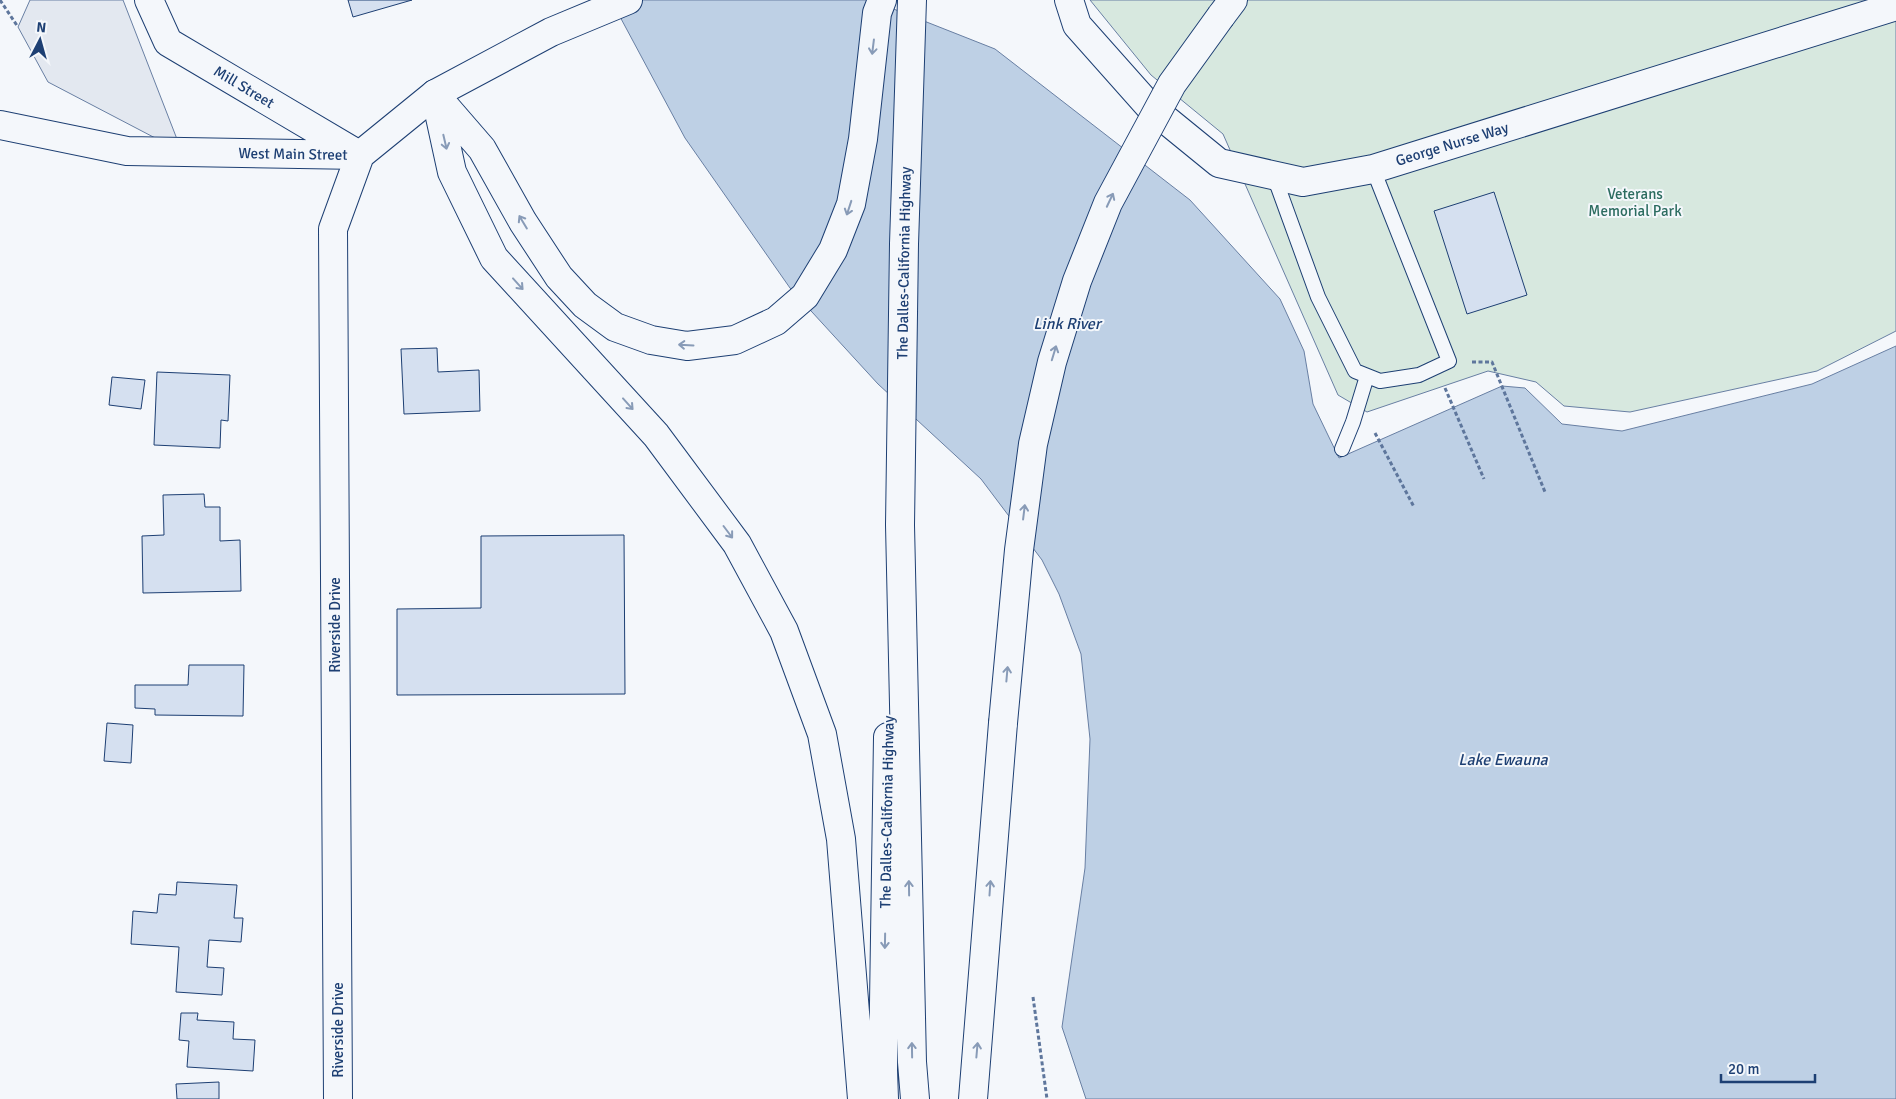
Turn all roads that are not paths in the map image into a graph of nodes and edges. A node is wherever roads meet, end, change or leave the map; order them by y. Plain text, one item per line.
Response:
1 (149, 0) edge
2 (628, 0) edge
3 (882, 0) edge
4 (912, 0) edge
5 (1069, 0) edge
6 (1896, 6) edge
7 (1227, 8) edge
8 (435, 94) junction
9 (0, 125) edge
10 (360, 155) junction
11 (1373, 169) junction
12 (1274, 176) junction
13 (1367, 376) junction
14 (1342, 449) dead end
15 (900, 525) junction
16 (338, 1099) edge
17 (862, 1099) edge
18 (884, 1099) edge
19 (915, 1099) edge
20 (973, 1099) edge

1 - 10 main road, Mill Street
2 - 8 main road, West Main Street
3 -> 8 main road
4 - 15 main road, The Dalles-California Highway
5 - 12 main road, George Nurse Way
6 - 11 main road, George Nurse Way
20 -> 7 main road, bridge
8 - 10 main road, West Main Street
8 -> 17 main road
9 - 10 main road, West Main Street
10 - 16 main road, Riverside Drive
11 - 12 main road, George Nurse Way
11 - 13 lane
12 - 13 lane
13 - 14 lane
15 -> 18 main road, The Dalles-California Highway
19 -> 15 main road, The Dalles-California Highway

